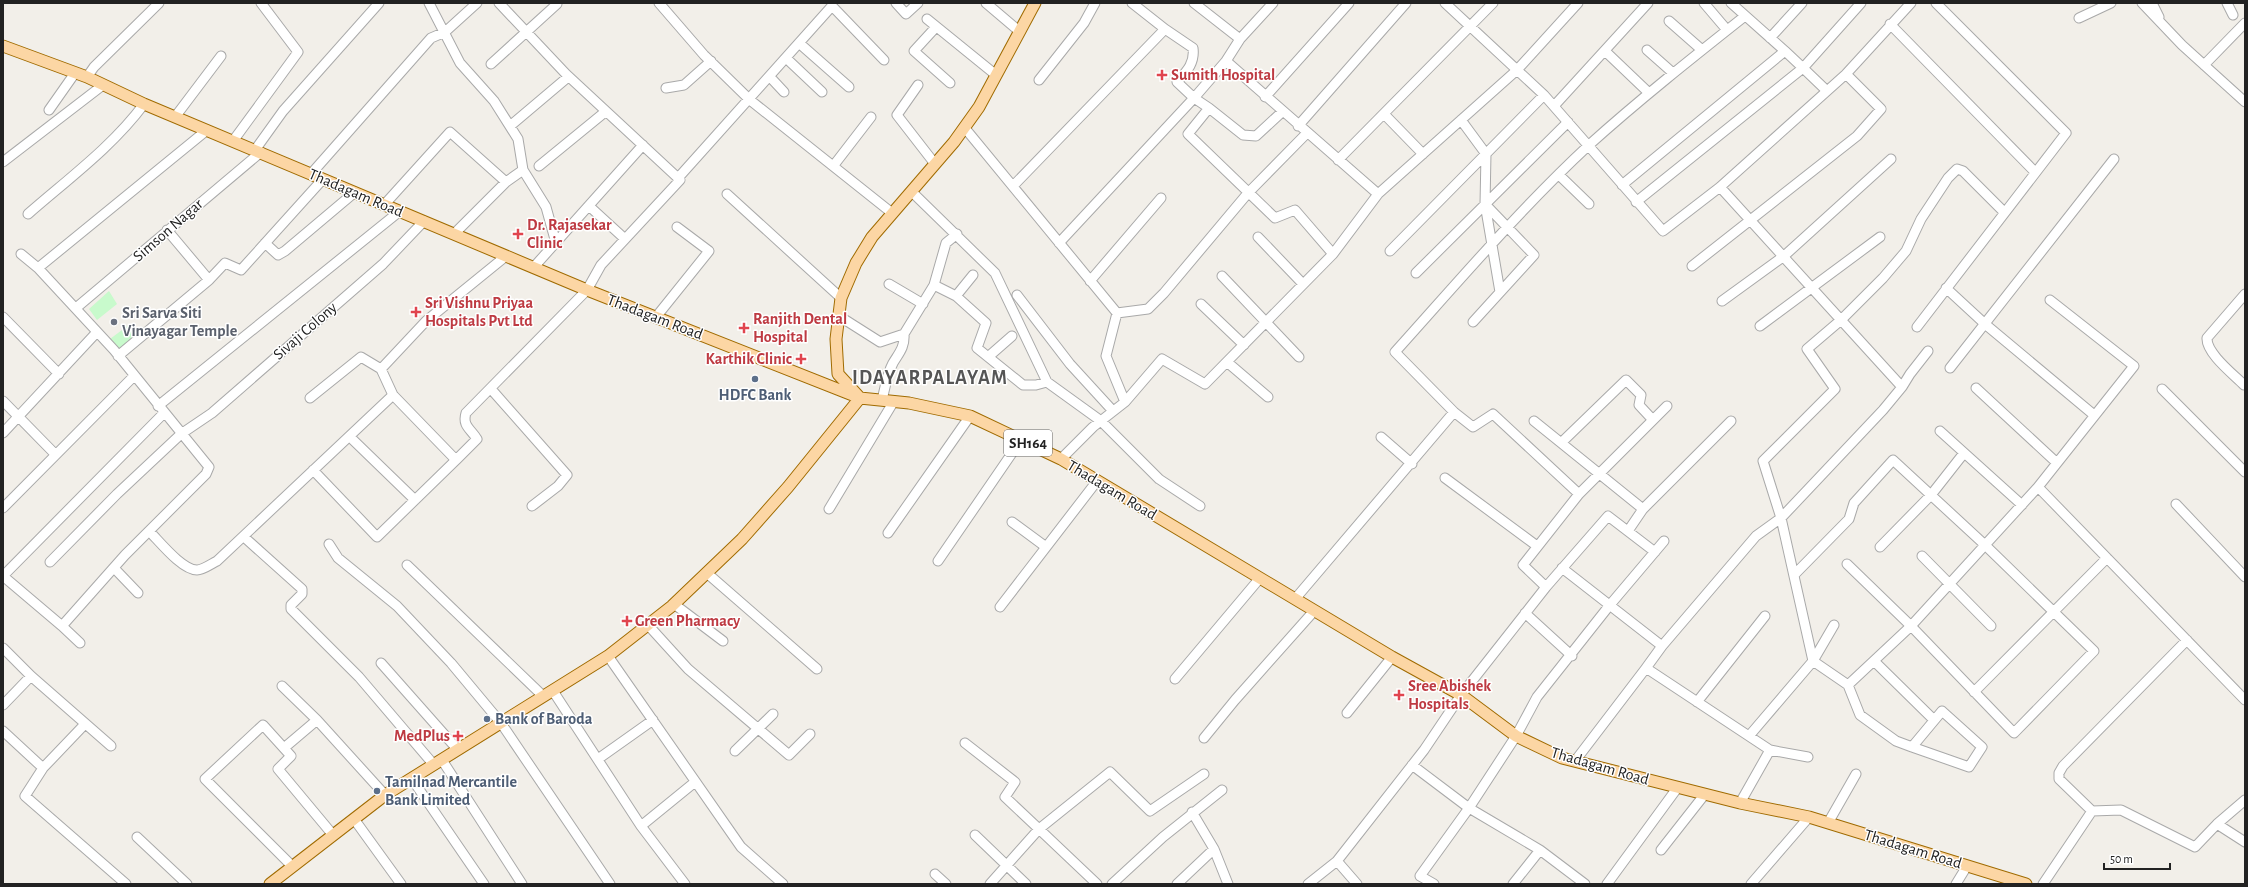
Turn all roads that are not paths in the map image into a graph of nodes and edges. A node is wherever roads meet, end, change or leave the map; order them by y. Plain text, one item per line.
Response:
1 (159, 3) edge
2 (261, 3) edge
3 (378, 3) edge
4 (430, 3) edge
5 (477, 3) edge
6 (499, 3) edge
7 (658, 3) edge
8 (896, 3) edge
9 (918, 3) edge
10 (986, 3) edge
11 (1035, 3) edge
12 (1095, 3) edge
13 (1132, 3) edge
14 (1194, 3) edge
15 (1273, 3) edge
16 (1349, 3) edge
17 (1406, 3) edge
18 (1445, 3) edge
19 (1493, 3) edge
20 (1578, 3) edge
21 (1648, 3) edge
22 (1704, 3) edge
23 (1731, 3) edge
24 (1802, 3) edge
25 (1861, 3) edge
26 (1910, 3) edge
27 (1936, 3) edge
28 (2111, 3) edge
29 (2142, 3) edge
30 (2152, 3) edge
31 (2226, 3) edge
32 (557, 4) dead end
33 (2233, 15) dead end
34 (1744, 16) junction
35 (2079, 18) dead end
36 (927, 19) dead end
37 (1669, 21) dead end
38 (2245, 23) edge
39 (1890, 24) junction
40 (2162, 24) junction
41 (1470, 26) junction
42 (936, 27) junction
43 (1165, 29) junction
44 (1727, 30) junction
45 (445, 32) junction
46 (525, 32) junction
47 (1019, 32) junction
48 (1770, 38) junction
49 (1240, 39) junction
50 (799, 43) junction
51 (3, 46) edge
52 (1647, 50) dead end
53 (1702, 50) junction
54 (1605, 51) junction
55 (1785, 51) junction
56 (220, 56) dead end
57 (786, 58) junction
58 (884, 60) dead end
59 (711, 61) junction
60 (1226, 61) junction
61 (491, 64) dead end
62 (2204, 65) junction
63 (1803, 68) junction
64 (1517, 70) junction
65 (76, 73) junction
66 (1673, 73) junction
67 (1846, 74) junction
68 (996, 75) junction
69 (87, 77) junction
70 (568, 77) junction
71 (770, 77) junction
72 (1039, 80) dead end
73 (950, 82) dead end
74 (918, 84) dead end
75 (103, 85) junction
76 (849, 87) dead end
77 (666, 88) dead end
78 (1827, 91) junction
79 (784, 92) dead end
80 (822, 92) dead end
81 (1649, 93) junction
82 (1544, 95) junction
83 (1265, 97) junction
84 (1194, 98) junction
85 (750, 100) junction
86 (2245, 102) edge
87 (144, 104) junction
88 (1554, 106) junction
89 (1208, 108) junction
90 (49, 110) dead end
91 (605, 112) junction
92 (1282, 112) junction
93 (1384, 114) junction
94 (175, 117) junction
95 (870, 117) dead end
96 (1461, 120) junction
97 (1568, 122) junction
98 (510, 126) junction
99 (1298, 126) junction
100 (964, 127) junction
101 (207, 130) junction
102 (1307, 133) junction
103 (233, 141) junction
104 (643, 145) junction
105 (1588, 146) junction
106 (258, 151) junction
107 (1423, 154) junction
108 (1486, 154) junction
109 (1891, 159) dead end
110 (2114, 159) dead end
111 (1338, 160) junction
112 (3, 162) edge
113 (935, 164) junction
114 (834, 165) junction
115 (539, 166) dead end
116 (523, 170) junction
117 (2035, 172) junction
118 (311, 174) junction
119 (1559, 175) junction
120 (678, 178) junction
121 (323, 179) junction
122 (506, 182) junction
123 (1622, 185) junction
124 (1013, 186) junction
125 (1720, 187) junction
126 (355, 192) junction
127 (912, 192) junction
128 (1248, 193) junction
129 (727, 194) dead end
130 (1378, 194) junction
131 (1161, 198) dead end
132 (1636, 202) junction
133 (1485, 204) junction
134 (1589, 204) dead end
135 (384, 205) junction
136 (589, 206) junction
137 (400, 211) junction
138 (2004, 212) junction
139 (892, 213) junction
140 (28, 214) dead end
141 (1750, 219) junction
142 (424, 221) junction
143 (677, 227) dead end
144 (1508, 228) junction
145 (167, 230) junction
146 (454, 234) junction
147 (957, 234) junction
148 (1258, 237) dead end
149 (1880, 237) dead end
150 (625, 239) junction
151 (556, 242) junction
152 (1060, 243) junction
153 (265, 244) junction
154 (1492, 244) junction
155 (1390, 251) dead end
156 (21, 254) dead end
157 (1333, 254) junction
158 (506, 256) junction
159 (1784, 256) junction
160 (1692, 266) dead end
161 (38, 268) junction
162 (533, 268) junction
163 (1416, 273) dead end
164 (973, 275) dead end
165 (1222, 276) dead end
166 (209, 280) junction
167 (1090, 281) junction
168 (889, 284) dead end
169 (1303, 284) junction
170 (934, 285) junction
171 (1811, 286) junction
172 (1946, 288) junction
173 (587, 290) junction
174 (1500, 292) junction
175 (2245, 294) edge
176 (1017, 295) dead end
177 (956, 296) junction
178 (841, 298) junction
179 (2050, 300) dead end
180 (1722, 301) dead end
181 (922, 304) junction
182 (1201, 304) dead end
183 (76, 308) junction
184 (1116, 313) junction
185 (839, 316) junction
186 (3, 317) edge
187 (656, 317) junction
188 (1841, 320) junction
189 (1266, 322) junction
190 (1473, 322) dead end
191 (1985, 324) junction
192 (1760, 326) dead end
193 (1917, 327) dead end
194 (97, 332) junction
195 (904, 334) junction
196 (1012, 336) dead end
197 (1244, 345) junction
198 (1928, 351) dead end
199 (118, 356) junction
200 (988, 357) junction
201 (1299, 357) dead end
202 (1227, 362) junction
203 (1950, 368) dead end
204 (381, 369) junction
205 (59, 374) junction
206 (134, 376) junction
207 (1047, 382) junction
208 (2245, 385) edge
209 (1902, 387) junction
210 (1976, 388) dead end
211 (491, 389) junction
212 (2162, 389) dead end
213 (393, 394) junction
214 (1268, 397) dead end
215 (310, 398) dead end
216 (860, 398) junction
217 (882, 400) junction
218 (3, 401) edge
219 (894, 401) junction
220 (1125, 402) junction
221 (1667, 406) dead end
222 (161, 410) junction
223 (1113, 411) junction
224 (1454, 412) junction
225 (2094, 415) junction
226 (970, 416) junction
227 (18, 417) junction
228 (1652, 419) junction
229 (1101, 421) junction
230 (1534, 421) dead end
231 (1731, 421) dead end
232 (1940, 431) dead end
233 (3, 433) edge
234 (181, 434) junction
235 (350, 437) junction
236 (1381, 437) dead end
237 (1021, 440) junction
238 (1562, 442) junction
239 (1964, 453) junction
240 (55, 454) junction
241 (456, 460) junction
242 (1061, 460) junction
243 (2057, 463) junction
244 (1412, 464) junction
245 (313, 470) junction
246 (2245, 471) edge
247 (1599, 472) junction
248 (1445, 478) dead end
249 (1097, 481) junction
250 (2038, 487) junction
251 (1579, 494) junction
252 (1931, 495) junction
253 (415, 500) junction
254 (2176, 504) dead end
255 (2022, 505) junction
256 (532, 506) dead end
257 (1200, 506) dead end
258 (3, 508) edge
259 (829, 509) dead end
260 (1643, 509) junction
261 (1781, 518) junction
262 (1012, 522) dead end
263 (149, 531) junction
264 (1628, 532) junction
265 (888, 534) dead end
266 (244, 537) junction
267 (1664, 541) dead end
268 (329, 544) dead end
269 (1985, 545) junction
270 (1537, 546) junction
271 (1046, 547) junction
272 (1880, 547) dead end
273 (1655, 552) junction
274 (1922, 556) dead end
275 (2107, 558) junction
276 (938, 561) dead end
277 (50, 562) dead end
278 (1847, 564) dead end
279 (407, 565) dead end
280 (114, 568) junction
281 (1562, 568) junction
282 (708, 574) junction
283 (1794, 575) junction
284 (3, 576) edge
285 (2245, 577) edge
286 (1260, 578) junction
287 (1948, 585) junction
288 (1546, 587) junction
289 (138, 593) dead end
290 (1295, 599) junction
291 (674, 604) junction
292 (1609, 606) junction
293 (1000, 607) dead end
294 (1314, 611) junction
295 (2054, 612) junction
296 (1525, 613) junction
297 (1765, 616) dead end
298 (648, 625) junction
299 (1834, 625) dead end
300 (62, 626) junction
301 (1911, 626) junction
302 (1990, 626) dead end
303 (2187, 640) junction
304 (723, 641) dead end
305 (80, 643) dead end
306 (1662, 646) junction
307 (3, 648) edge
308 (608, 656) junction
309 (1572, 656) junction
310 (1392, 657) junction
311 (1874, 660) junction
312 (1813, 661) junction
313 (381, 663) dead end
314 (1646, 668) junction
315 (817, 669) dead end
316 (31, 676) junction
317 (1174, 679) dead end
318 (1848, 685) junction
319 (282, 686) dead end
320 (1974, 692) junction
321 (548, 694) junction
322 (1461, 695) junction
323 (2245, 700) edge
324 (1697, 702) junction
325 (3, 704) edge
326 (1347, 713) dead end
327 (773, 714) dead end
328 (317, 720) junction
329 (653, 720) junction
330 (1934, 720) junction
331 (501, 723) junction
332 (85, 724) junction
333 (758, 728) junction
334 (3, 731) edge
335 (810, 734) dead end
336 (1516, 736) junction
337 (1749, 736) junction
338 (1204, 738) dead end
339 (965, 743) dead end
340 (111, 746) dead end
341 (1912, 747) junction
342 (284, 748) junction
343 (458, 750) junction
344 (1770, 750) junction
345 (735, 751) dead end
346 (1808, 758) dead end
347 (598, 759) junction
348 (1574, 761) junction
349 (438, 763) junction
350 (1412, 765) junction
351 (43, 768) junction
352 (1204, 774) dead end
353 (1856, 774) dead end
354 (412, 779) junction
355 (695, 782) junction
356 (1678, 787) junction
357 (1222, 790) dead end
358 (1705, 794) junction
359 (385, 795) junction
360 (2245, 800) edge
361 (1740, 803) junction
362 (1469, 808) junction
363 (2092, 811) junction
364 (1192, 812) junction
365 (1809, 817) junction
366 (354, 819) junction
367 (1828, 823) junction
368 (2217, 824) junction
369 (641, 826) junction
370 (1040, 829) junction
371 (333, 834) junction
372 (975, 835) dead end
373 (137, 838) dead end
374 (2245, 842) edge
375 (1214, 849) junction
376 (1540, 850) junction
377 (1661, 850) dead end
378 (1337, 861) junction
379 (1007, 865) junction
380 (292, 866) junction
381 (1967, 866) junction
382 (935, 874) dead end
383 (126, 884) edge
384 (187, 884) edge
385 (270, 884) edge
386 (401, 884) edge
387 (484, 884) edge
388 (522, 884) edge
389 (610, 884) edge
390 (685, 884) edge
391 (783, 884) edge
392 (946, 884) edge
393 (990, 884) edge
394 (1026, 884) edge
395 (1097, 884) edge
396 (1112, 884) edge
397 (1177, 884) edge
398 (1228, 884) edge
399 (1308, 884) edge
400 (1357, 884) edge
401 (1434, 884) edge
402 (1512, 884) edge
403 (1584, 884) edge
404 (1607, 884) edge
405 (1751, 884) edge
406 (1956, 884) edge
407 (2026, 884) edge
408 (2043, 884) edge

1 - 69 street
2 - 103 street
3 - 106 street, Simson Nagar
4 - 45 street
5 - 45 street
6 - 46 street
7 - 59 street
8 - 9 street
10 - 47 street
11 - 47 main road
12 - 72 street
13 - 43 street
14 - 49 street
15 - 49 street
16 - 83 street
17 - 99 street
18 - 41 street
19 - 41 street
20 - 64 street
21 - 54 street
22 - 44 street
23 - 34 street
24 - 48 street
25 - 63 street
26 - 39 street
27 - 117 street
28 - 35 street
29 - 40 street
30 - 40 street
31 - 33 street
32 - 46 street
34 - 44 street
34 - 48 street
36 - 42 street
37 - 53 street
38 - 62 street
39 - 67 street
39 - 117 street
40 - 62 street
41 - 64 street
41 - 93 street
42 - 68 street
42 - 73 street
43 - 84 street
43 - 124 street
44 - 53 street
45 - 98 street
45 - 118 street
46 - 61 street
46 - 70 street
47 - 68 main road
48 - 55 street
49 - 60 street
50 - 57 street
50 - 58 street
50 - 76 street
51 - 65 main road, Thadagam Road / SH164
52 - 66 street
53 - 66 street
54 - 81 street
54 - 88 street
55 - 63 street
55 - 123 street
56 - 94 street
57 - 71 street
57 - 80 street
59 - 77 street
59 - 85 street
60 - 83 street
60 - 84 street
62 - 86 street
63 - 78 street
63 - 132 street
64 - 82 street
64 - 96 street
65 - 69 main road, Thadagam Road / SH164
65 - 90 street
66 - 81 street
67 - 78 street
67 - 141 street
68 - 100 main road
69 - 75 main road, Thadagam Road / SH164
70 - 91 street
70 - 98 street
71 - 79 street
71 - 85 street
74 - 113 street
75 - 87 main road, Thadagam Road / SH164
75 - 112 street
78 - 125 street
81 - 105 street
82 - 88 street
82 - 108 street
83 - 92 street
84 - 89 street
84 - 152 street
85 - 114 street
85 - 120 street
87 - 94 main road, Thadagam Road / SH164
87 - 140 street
88 - 97 street
89 - 92 street
89 - 128 street
91 - 104 street
91 - 115 street
92 - 99 street
93 - 107 street
93 - 111 street
94 - 101 main road, Thadagam Road / SH164
95 - 114 street
96 - 107 street
96 - 108 street
97 - 105 street
97 - 133 street
98 - 116 street
99 - 102 street
100 - 113 main road
100 - 124 street
101 - 103 main road, Thadagam Road / SH164
101 - 161 street
102 - 111 street
102 - 128 street
103 - 106 main road, Thadagam Road / SH164
104 - 120 street
104 - 136 street
105 - 119 street
105 - 123 street
106 - 118 main road, Thadagam Road / SH164
106 - 145 street, Simson Nagar
107 - 130 street
108 - 133 street
108 - 155 street
109 - 159 street
110 - 191 street
111 - 130 street
113 - 127 main road
114 - 139 street
116 - 122 street
116 - 151 street
117 - 138 street
118 - 121 main road, Thadagam Road / SH164
119 - 134 street
119 - 144 street
120 - 150 street
121 - 126 main road, Thadagam Road / SH164
121 - 153 street
122 - 135 street
122 - 146 street
123 - 132 street
124 - 152 street
125 - 132 street
125 - 141 street
126 - 135 main road, Thadagam Road / SH164
126 - 153 street
127 - 139 main road
127 - 147 street
128 - 157 street
128 - 184 street
129 - 178 street
130 - 157 street
131 - 167 street
133 - 144 street
133 - 154 street
133 - 163 street
135 - 137 main road, Thadagam Road / SH164
136 - 150 street
136 - 151 street
137 - 142 main road, Thadagam Road / SH164
137 - 222 street, Sivaji Colony
138 - 172 street
138 - 188 street
139 - 178 main road
141 - 159 street
141 - 160 street
142 - 146 main road, Thadagam Road / SH164
142 - 234 street, Sivaji Colony
143 - 187 street
144 - 154 street
144 - 174 street
145 - 166 street
145 - 183 street, Simson Nagar
146 - 158 main road, Thadagam Road / SH164
147 - 170 street
147 - 207 street
148 - 169 street
149 - 171 street
150 - 173 street
151 - 162 street
152 - 167 street
153 - 166 street
154 - 174 street
154 - 224 street
156 - 161 street
157 - 169 street
158 - 162 main road, Thadagam Road / SH164
158 - 204 street
159 - 171 street
159 - 180 street
161 - 183 street
162 - 173 main road, Thadagam Road / SH164
164 - 177 street
165 - 189 street
166 - 199 street
167 - 184 street
168 - 181 street
169 - 189 street
170 - 177 street
170 - 181 street
171 - 188 street
171 - 192 street
172 - 191 street
172 - 193 street
173 - 187 main road, Thadagam Road / SH164
173 - 211 street
174 - 190 street
175 - 208 street
176 - 223 street
177 - 200 street
178 - 185 main road
179 - 225 street
181 - 195 street
182 - 197 street
183 - 194 street
184 - 220 street
185 - 195 street
185 - 216 main road
186 - 205 street
187 - 216 main road, Thadagam Road / SH164
188 - 209 street
188 - 261 street
189 - 197 street
189 - 201 street
191 - 203 street
191 - 225 street
194 - 199 street
194 - 205 street
195 - 217 street
196 - 200 street
197 - 202 street
198 - 209 street
199 - 206 street
200 - 207 street
202 - 214 street
202 - 220 street
204 - 213 street
204 - 215 street
205 - 227 street
206 - 222 street
206 - 240 street
207 - 229 street
209 - 261 street
210 - 243 street
211 - 241 street
211 - 256 street
212 - 246 street
213 - 235 street
213 - 241 street
216 - 217 main road, Thadagam Road / SH164
216 - 282 main road
217 - 219 main road, Thadagam Road / SH164
218 - 227 street
219 - 226 main road, Thadagam Road / SH164
219 - 259 street
220 - 223 street
221 - 228 street
222 - 234 street
222 - 284 street, Sivaji Colony
223 - 229 street
224 - 244 street
224 - 251 street
225 - 243 street
226 - 237 main road, Thadagam Road / SH164
226 - 265 street
227 - 233 street
227 - 240 street
228 - 238 street
228 - 247 street
229 - 242 street
229 - 257 street
230 - 238 street
231 - 260 street
232 - 239 street
234 - 263 street
234 - 277 street, Sivaji Colony
235 - 245 street
235 - 253 street
236 - 244 street
237 - 242 main road, Thadagam Road / SH164
237 - 276 street
238 - 247 street
239 - 252 street
239 - 255 street
240 - 258 street
241 - 253 street
242 - 249 main road, Thadagam Road / SH164
243 - 250 street
244 - 290 street
245 - 253 street
245 - 266 street
247 - 251 street
247 - 260 street
248 - 270 street
249 - 271 street
249 - 286 main road, Thadagam Road / SH164
250 - 255 street
250 - 275 street
251 - 270 street
252 - 269 street
252 - 272 street
252 - 283 street
254 - 285 street
255 - 269 street
260 - 264 street
261 - 283 street
261 - 306 street
262 - 271 street
263 - 266 street
263 - 280 street
264 - 273 street
264 - 281 street
266 - 349 street
267 - 273 street
268 - 331 street
269 - 287 street
269 - 295 street
270 - 288 street
271 - 293 street
273 - 292 street
274 - 287 street
275 - 295 street
275 - 303 street
278 - 301 street
279 - 321 street
280 - 289 street
280 - 300 street
281 - 288 street
281 - 292 street
282 - 291 main road
282 - 315 street
283 - 312 street
284 - 300 street
286 - 290 main road, Thadagam Road / SH164
286 - 317 street
287 - 301 street
287 - 302 street
288 - 296 street
290 - 294 main road, Thadagam Road / SH164
291 - 298 main road
291 - 304 street
292 - 306 street
292 - 309 street
294 - 310 main road, Thadagam Road / SH164
294 - 338 street
295 - 320 street
295 - 320 street
296 - 309 street
296 - 322 street
297 - 324 street
298 - 308 main road
298 - 333 street
299 - 312 street
300 - 305 street
301 - 311 street
301 - 320 street
303 - 323 street
303 - 363 street
306 - 314 street
307 - 316 street
308 - 321 main road
308 - 329 street
309 - 336 street
310 - 322 main road, Thadagam Road / SH164
310 - 326 street
311 - 318 street
311 - 330 street
312 - 318 street
312 - 337 street
313 - 343 street
314 - 324 street
314 - 348 street
316 - 325 street
316 - 332 street
318 - 341 street
319 - 328 street
321 - 331 main road
321 - 347 street
322 - 336 main road, Thadagam Road / SH164
322 - 350 street
324 - 337 street
327 - 333 street
328 - 342 street
328 - 359 street
329 - 347 street
329 - 355 street
330 - 341 street
330 - 341 street
331 - 343 main road
331 - 389 street
332 - 340 street
332 - 351 street
333 - 335 street
333 - 345 street
334 - 351 street
336 - 348 main road, Thadagam Road / SH164
336 - 362 street
337 - 344 street
339 - 370 street
342 - 371 street
342 - 380 street
343 - 349 main road
344 - 346 street
344 - 361 street
347 - 369 street
348 - 356 main road, Thadagam Road / SH164
349 - 354 main road
349 - 388 street
350 - 362 street
350 - 378 street
351 - 383 street
352 - 370 street
353 - 367 street
354 - 359 main road
354 - 387 street
355 - 369 street
355 - 391 street
356 - 358 main road, Thadagam Road / SH164
356 - 404 street
357 - 364 street
358 - 361 main road, Thadagam Road / SH164
358 - 377 street
359 - 366 main road
360 - 368 street
361 - 365 main road, Thadagam Road / SH164
362 - 376 street
362 - 401 street
363 - 368 street
363 - 408 street
364 - 375 street
364 - 396 street
365 - 367 main road, Thadagam Road / SH164
365 - 405 street
366 - 371 main road
366 - 386 street
367 - 381 main road, Thadagam Road / SH164
368 - 374 street
369 - 390 street
370 - 379 street
370 - 395 street
371 - 380 main road
372 - 379 street
373 - 384 street
375 - 397 street
375 - 398 street
376 - 402 street
376 - 403 street
378 - 399 street
378 - 400 street
379 - 393 street
379 - 394 street
380 - 385 main road
381 - 406 street
381 - 407 main road, Thadagam Road / SH164
382 - 392 street

